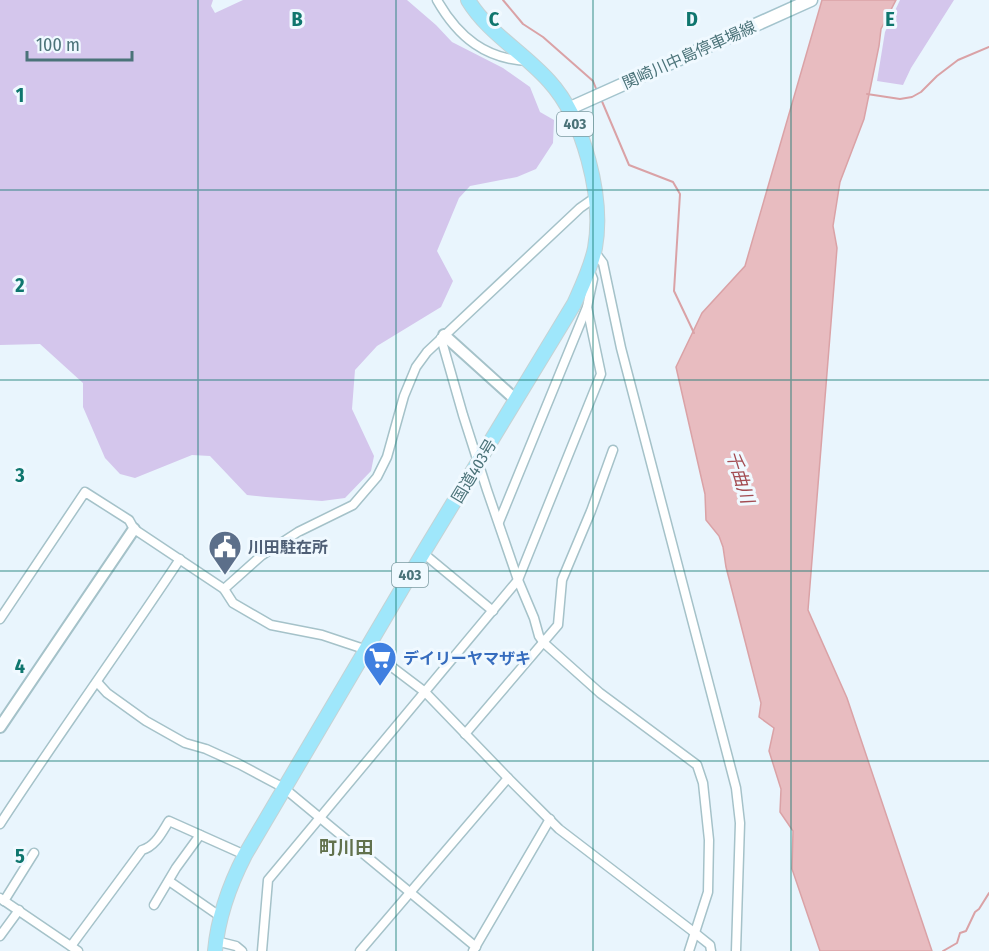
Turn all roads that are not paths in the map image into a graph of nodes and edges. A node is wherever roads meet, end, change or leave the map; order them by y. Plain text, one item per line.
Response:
1 (437, 0) edge
2 (468, 0) edge
3 (811, 0) edge
4 (530, 61) junction
5 (573, 107) junction
6 (596, 199) junction
7 (582, 207) junction
8 (598, 221) junction
9 (594, 251) junction
10 (589, 269) junction
11 (587, 307) junction
12 (442, 336) junction
13 (516, 400) junction
14 (613, 450) dead end
15 (478, 463) junction
16 (499, 522) junction
17 (134, 529) junction
18 (423, 553) junction
19 (180, 559) junction
20 (518, 580) junction
21 (224, 589) junction
22 (493, 611) junction
23 (0, 619) edge
24 (544, 643) junction
25 (367, 650) junction
26 (97, 682) junction
27 (425, 692) junction
28 (0, 728) edge
29 (465, 734) junction
30 (508, 778) junction
31 (284, 788) junction
32 (320, 817) junction
33 (550, 819) junction
34 (0, 824) edge
35 (200, 835) junction
36 (34, 853) dead end
37 (245, 855) junction
38 (169, 881) junction
39 (411, 892) junction
40 (2, 899) edge
41 (154, 905) dead end
42 (19, 910) junction
43 (221, 917) junction
44 (695, 933) junction
45 (0, 936) edge
46 (215, 946) edge
47 (75, 948) edge
48 (475, 949) edge
49 (242, 951) edge
50 (262, 951) edge
51 (360, 951) edge
52 (689, 951) edge
53 (711, 951) edge
54 (736, 951) edge

1 - 4 street
2 - 4 highway, 国道403号 / 403
3 - 5 main road, 関崎川中島停車場線
4 - 5 highway, 国道403号 / 403
5 - 6 highway, 国道403号 / 403
6 - 7 street
6 - 8 highway, 国道403号 / 403
7 - 8 street
7 - 12 street
8 - 9 highway, 国道403号 / 403
9 - 10 highway, 国道403号 / 403
9 - 54 street
10 - 11 street
10 - 13 highway, 国道403号 / 403
11 - 16 street
11 - 20 street
12 - 13 street
12 - 15 street
12 - 21 street
13 - 15 highway, 国道403号 / 403
14 - 24 street
15 - 16 street
15 - 18 highway, 国道403号 / 403
16 - 20 street
17 - 19 street
17 - 23 street
17 - 28 street
18 - 22 street
18 - 25 highway, 国道403号 / 403
19 - 21 street
19 - 26 street
20 - 22 street
20 - 24 street
21 - 25 street
22 - 27 street
24 - 29 street
24 - 44 street
25 - 27 street
25 - 31 highway, 国道403号 / 403
26 - 31 street
26 - 34 street
27 - 29 street
27 - 32 street
29 - 30 street
30 - 33 street
30 - 39 street
31 - 32 street
31 - 37 highway, 国道403号 / 403
32 - 39 street
32 - 50 street
33 - 44 street
33 - 48 street
35 - 37 street
35 - 38 street
35 - 47 street
36 - 40 street
37 - 43 highway, 国道403号 / 403
38 - 41 street
38 - 43 street
39 - 48 street
39 - 51 street
40 - 42 street
42 - 45 street
42 - 47 street
43 - 46 highway, 国道403号 / 403
44 - 52 street
44 - 53 street
46 - 49 street

